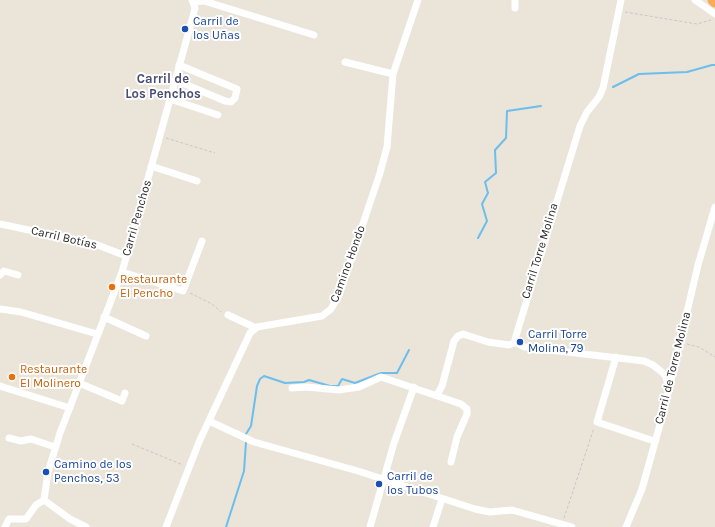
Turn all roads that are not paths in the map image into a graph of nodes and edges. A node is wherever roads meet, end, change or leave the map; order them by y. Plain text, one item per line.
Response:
1 (418, 0) edge
2 (515, 0) edge
3 (621, 0) edge
4 (695, 0) edge
5 (712, 0) edge
6 (193, 1) edge
7 (715, 2) edge
8 (516, 8) dead end
9 (715, 16) edge
10 (314, 35) dead end
11 (345, 62) dead end
12 (179, 65) junction
13 (393, 74) junction
14 (175, 80) junction
15 (170, 99) junction
16 (218, 115) dead end
17 (151, 166) junction
18 (197, 181) dead end
19 (715, 207) edge
20 (0, 224) edge
21 (202, 241) dead end
22 (126, 256) junction
23 (122, 272) junction
24 (18, 275) dead end
25 (0, 276) edge
26 (0, 309) edge
27 (228, 315) road end
28 (104, 317) junction
29 (256, 328) junction
30 (97, 334) junction
31 (146, 336) dead end
32 (516, 342) junction
33 (616, 357) junction
34 (663, 373) junction
35 (673, 375) junction
36 (80, 383) junction
37 (0, 386) edge
38 (292, 388) dead end
39 (414, 388) junction
40 (669, 390) junction
41 (125, 393) dead end
42 (437, 395) junction
43 (70, 408) junction
44 (209, 421) junction
45 (9, 438) dead end
46 (654, 441) junction
47 (55, 447) junction
48 (451, 462) dead end
49 (383, 479) junction
50 (442, 499) junction
51 (44, 500) junction
52 (5, 527) edge
53 (86, 527) edge
54 (166, 527) edge
55 (370, 527) edge
56 (433, 527) edge
57 (572, 527) edge
58 (627, 527) edge

1 - 13 street, Camino Hondo
2 - 8 street
3 - 32 street, Carril Torre Molina
4 - 9 street
5 - 7 highway
6 - 10 street
6 - 12 street, Carril Penchos
11 - 13 street
12 - 14 street, Carril Penchos
12 - 14 street
13 - 29 street, Camino Hondo
14 - 15 street, Carril Penchos
15 - 16 street
15 - 17 street, Carril Penchos
17 - 18 street
17 - 22 street, Carril Penchos
19 - 35 street, Carril de Torre Molina
20 - 22 street, Carril Botías
21 - 23 street
22 - 23 street, Carril Penchos
23 - 28 street, Carril Penchos
24 - 25 street
26 - 30 street
27 - 29 street
28 - 30 street, Carril Penchos
28 - 31 street
29 - 44 street
30 - 36 street, Carril Penchos
32 - 33 street
32 - 42 street
33 - 34 street
33 - 46 street
34 - 35 street
34 - 40 street
35 - 40 street, Carril de Torre Molina
36 - 41 street
36 - 43 street, Carril Penchos
37 - 43 street
38 - 39 street
39 - 42 street
39 - 49 street
40 - 46 street, Carril de Torre Molina
42 - 48 street
43 - 47 street, Carril Penchos
44 - 49 street
44 - 54 street
45 - 47 street
46 - 58 street, Carril de Torre Molina
47 - 51 street, Carril Penchos
49 - 50 street
49 - 55 street
50 - 56 street
50 - 57 street
51 - 52 street
51 - 53 street

